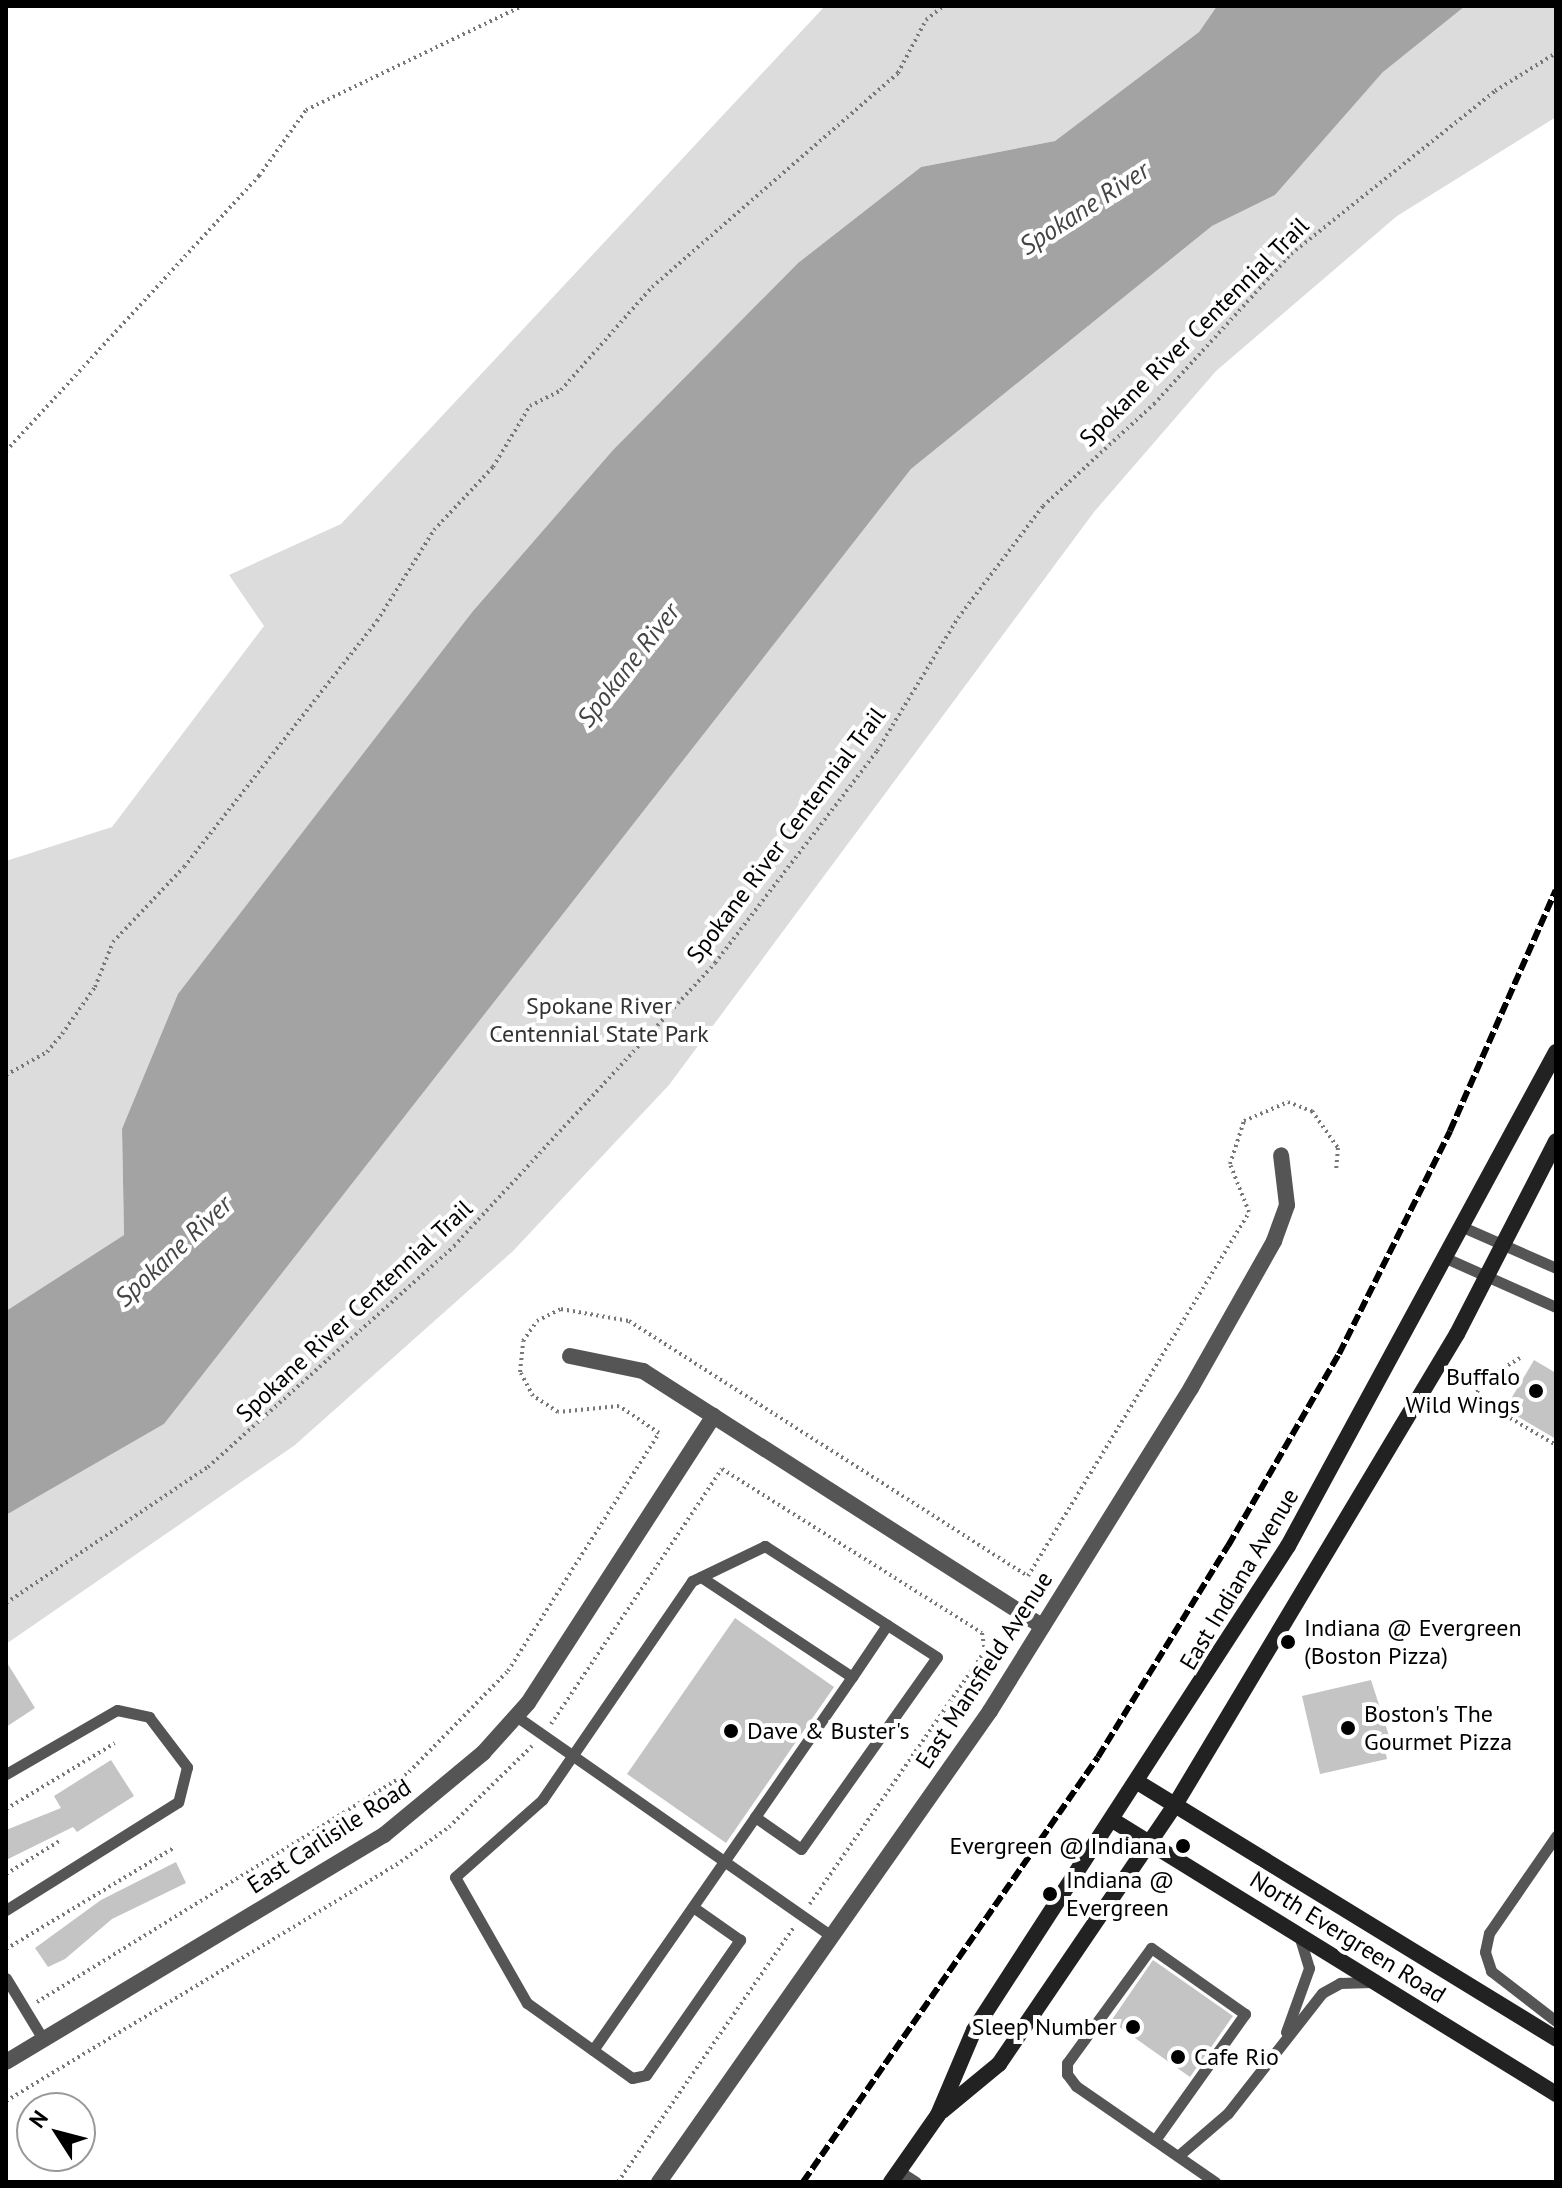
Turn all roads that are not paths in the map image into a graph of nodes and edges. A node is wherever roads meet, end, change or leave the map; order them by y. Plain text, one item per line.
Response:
1 (1556, 1052) edge
2 (1556, 1141) edge
3 (1281, 1155) dead end
4 (1465, 1228) junction
5 (1503, 1245) junction
6 (1448, 1259) junction
7 (1556, 1268) edge
8 (1487, 1278) junction
9 (1556, 1307) edge
10 (570, 1356) dead end
11 (714, 1416) junction
12 (701, 1577) junction
13 (887, 1625) junction
14 (1042, 1626) junction
15 (852, 1677) junction
16 (516, 1716) junction
17 (577, 1756) junction
18 (6, 1774) edge
19 (1139, 1783) junction
20 (1175, 1805) junction
21 (755, 1817) junction
22 (1114, 1821) junction
23 (1556, 1836) edge
24 (1150, 1844) junction
25 (726, 1859) junction
26 (693, 1907) junction
27 (6, 1910) edge
28 (1298, 1935) junction
29 (831, 1936) junction
30 (6, 1978) edge
31 (1374, 1982) junction
32 (1556, 2021) edge
33 (1286, 2034) junction
34 (43, 2039) junction
35 (1556, 2039) edge
36 (593, 2050) junction
37 (6, 2062) edge
38 (1556, 2094) edge
39 (938, 2115) junction
40 (1155, 2140) junction
41 (1178, 2156) junction
42 (895, 2176) edge
43 (659, 2182) edge
44 (916, 2182) edge
45 (1215, 2182) edge

1 - 4 main road, East Indiana Avenue
2 - 5 main road, East Indiana Avenue
3 - 14 street, East Mansfield Avenue
4 - 5 lane
4 - 6 main road, East Indiana Avenue
5 - 7 lane
5 - 8 main road, East Indiana Avenue
6 - 8 lane
6 - 19 main road, East Indiana Avenue
8 - 9 lane
8 - 20 main road, East Indiana Avenue
10 - 11 street
11 - 14 street
11 - 16 street, East Carlisile Road
12 - 13 lane
12 - 15 lane
12 - 17 lane
13 - 15 lane
13 - 21 lane
14 - 29 street, East Mansfield Avenue
15 - 21 lane
16 - 17 lane
16 - 34 street, East Carlisile Road
17 - 25 lane
17 - 36 lane
18 - 27 lane
19 - 20 main road, North Evergreen Road
19 - 22 main road, East Indiana Avenue
20 - 24 main road, East Indiana Avenue
20 - 35 main road, North Evergreen Road
21 - 25 lane
22 - 24 main road, North Evergreen Road
22 - 39 main road, East Indiana Avenue
23 - 32 lane
24 - 28 main road, North Evergreen Road
24 - 39 main road, East Indiana Avenue
25 - 26 lane
25 - 29 lane
26 - 36 lane
26 - 36 lane
28 - 31 main road, North Evergreen Road
28 - 33 lane
29 - 43 street, East Mansfield Avenue
30 - 34 lane
31 - 33 lane
31 - 38 main road, North Evergreen Road
33 - 41 lane
34 - 37 street, East Carlisile Road
39 - 42 main road, East Indiana Avenue
40 - 40 lane
40 - 41 lane
41 - 45 lane
42 - 44 lane

